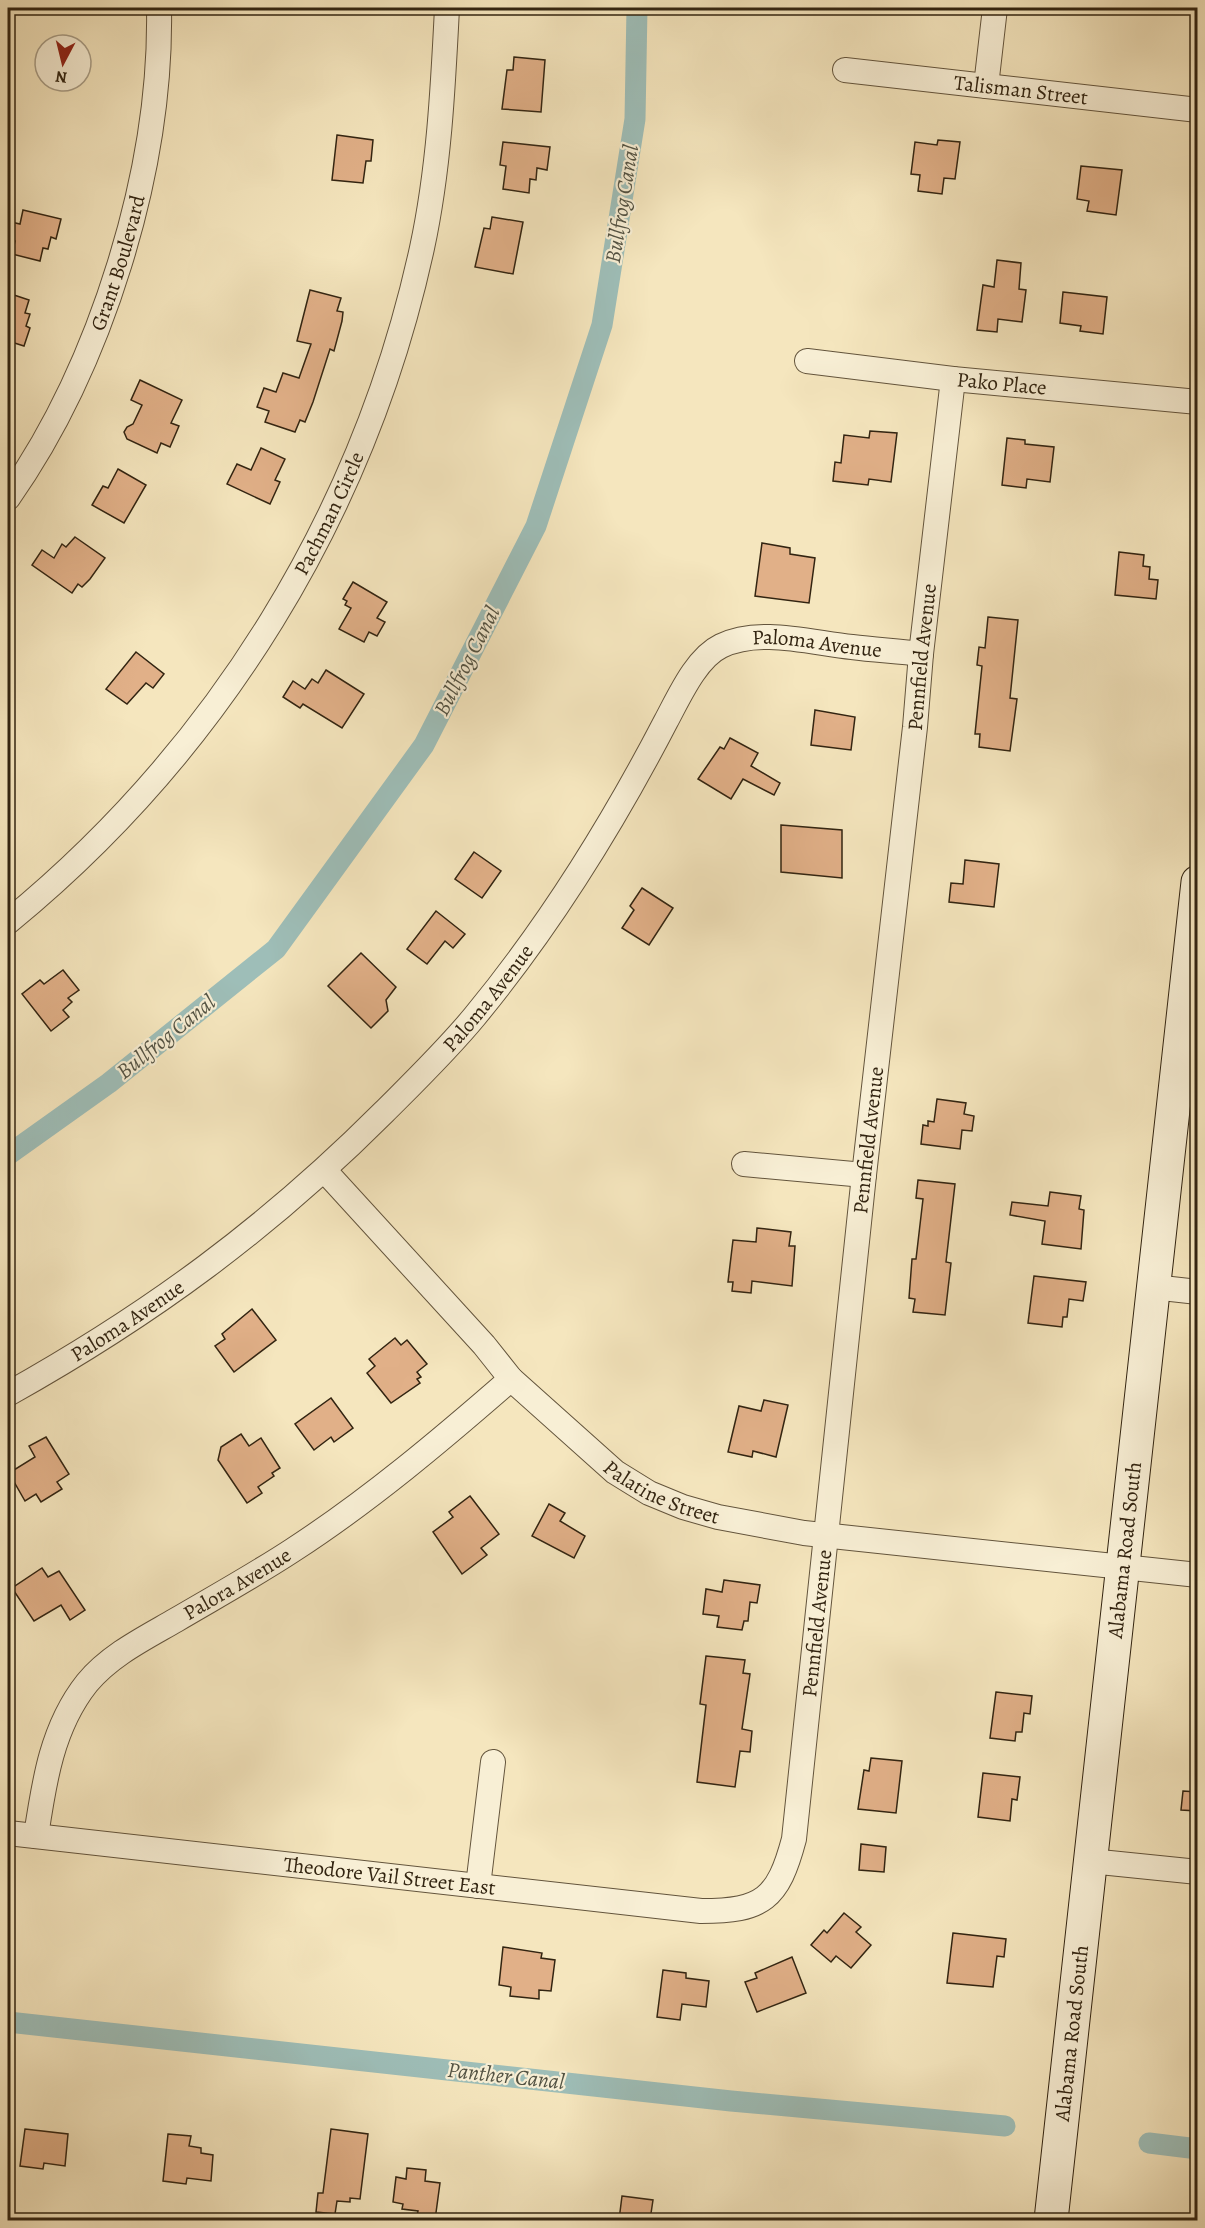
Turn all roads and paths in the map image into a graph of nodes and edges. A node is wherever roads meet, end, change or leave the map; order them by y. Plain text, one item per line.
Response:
1 (159, 8) edge
2 (447, 8) edge
3 (994, 8) edge
4 (845, 70) dead end
5 (986, 86) junction
6 (1197, 110) edge
7 (807, 361) dead end
8 (953, 378) junction
9 (1197, 402) edge
10 (8, 498) edge
11 (921, 654) junction
12 (1197, 882) edge
13 (8, 922) edge
14 (1191, 995) edge
15 (744, 1164) dead end
16 (325, 1171) junction
17 (864, 1175) junction
18 (1153, 1287) junction
19 (1197, 1292) edge
20 (511, 1379) junction
21 (8, 1394) edge
22 (825, 1534) junction
23 (1122, 1566) junction
24 (1197, 1575) edge
25 (493, 1762) dead end
26 (8, 1833) edge
27 (36, 1836) junction
28 (1090, 1861) junction
29 (1197, 1872) edge
30 (478, 1886) junction
31 (768, 1896) joint
32 (1051, 2220) edge

1 - 10 street, Grant Boulevard
2 - 13 street, Pachman Circle
3 - 5 street
4 - 5 street, Talisman Street
5 - 6 street, Talisman Street
7 - 8 street, Pako Place
8 - 9 street, Pako Place
8 - 11 street, Pennfield Avenue
11 - 16 street, Paloma Avenue
11 - 17 street, Pennfield Avenue
12 - 14 street, Alabama Road South
14 - 18 street, Alabama Road South
15 - 17 street
16 - 20 street, Palatine Street
16 - 21 street, Paloma Avenue
17 - 22 street, Pennfield Avenue
18 - 19 street
18 - 23 street, Alabama Road South
20 - 22 street, Palatine Street
20 - 27 street, Palora Avenue
22 - 23 street, Palatine Street
22 - 31 street, Pennfield Avenue
23 - 24 street, Palatine Street
23 - 28 street, Alabama Road South
25 - 30 street
26 - 27 street, Theodore Vail Street East
27 - 30 street, Theodore Vail Street East
28 - 29 street
28 - 32 street, Alabama Road South
30 - 31 street, Theodore Vail Street East

